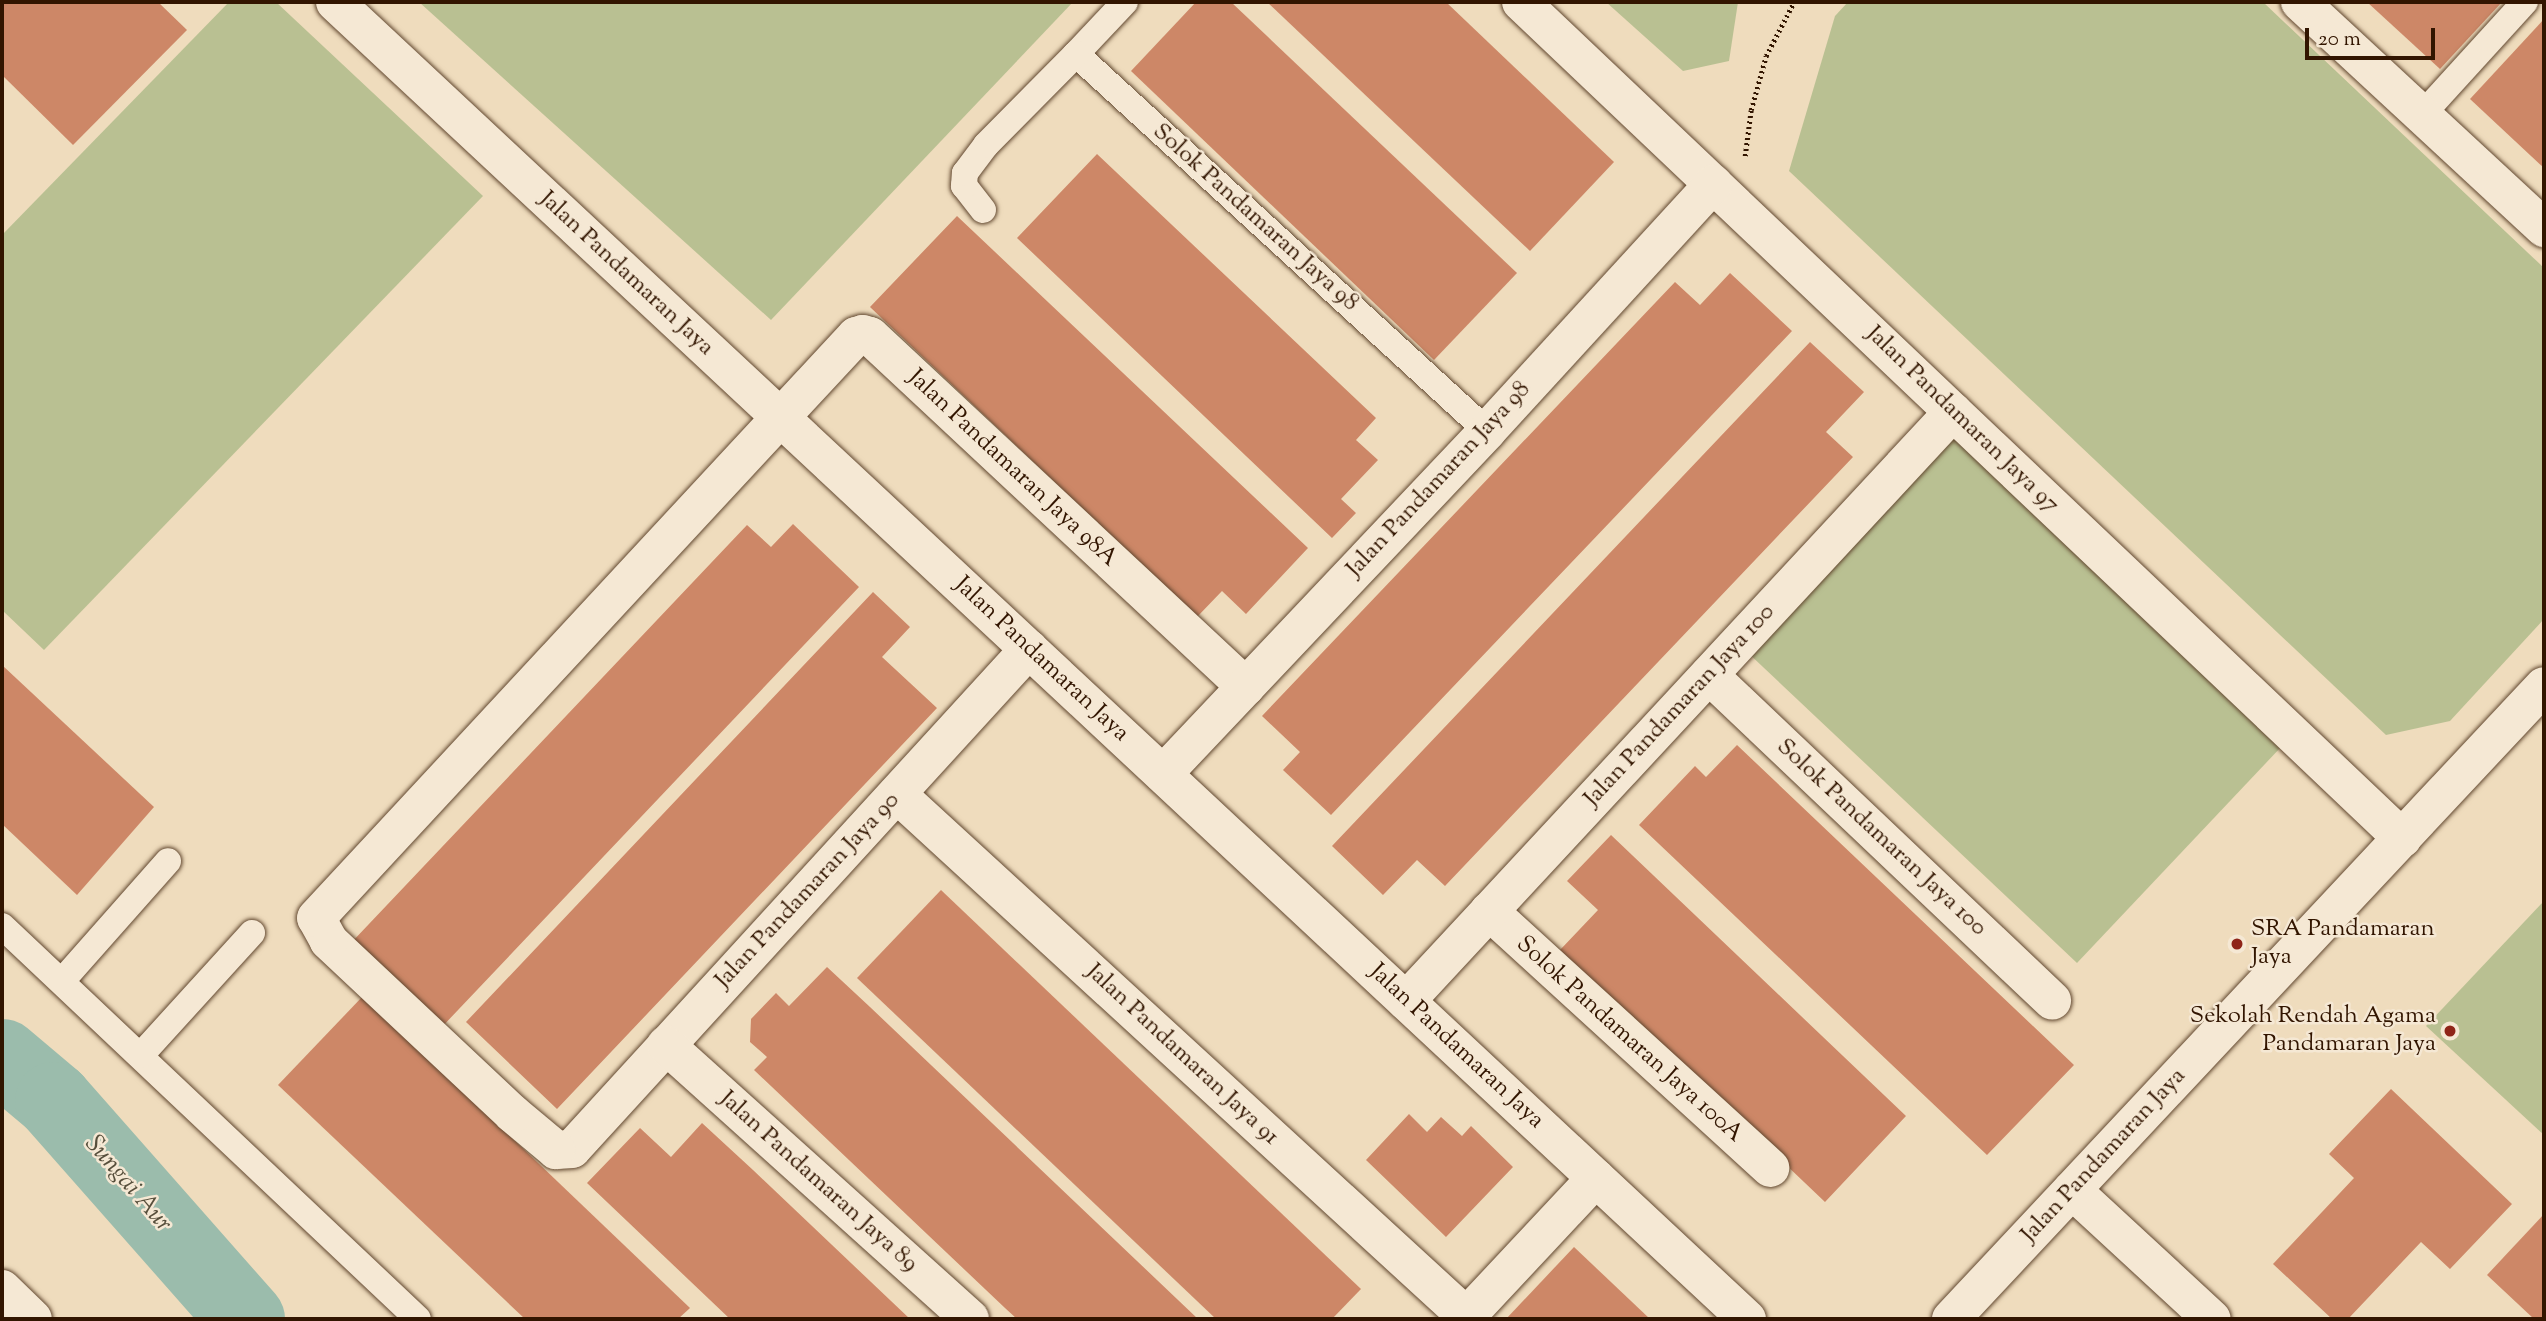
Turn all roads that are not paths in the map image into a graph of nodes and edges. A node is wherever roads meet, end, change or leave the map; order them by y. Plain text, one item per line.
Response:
1 (335, 2) edge
2 (1125, 2) edge
3 (1521, 2) edge
4 (2300, 2) edge
5 (2525, 2) edge
6 (1076, 54) junction
7 (2422, 115) junction
8 (1726, 196) junction
9 (983, 210) dead end
10 (2544, 228) edge
11 (1953, 412) junction
12 (781, 418) junction
13 (1487, 431) junction
14 (1029, 649) junction
15 (1709, 676) junction
16 (1246, 687) junction
17 (2544, 687) edge
18 (1163, 774) junction
19 (897, 794) junction
20 (2402, 838) junction
21 (167, 861) dead end
22 (1489, 911) junction
23 (2, 926) edge
24 (252, 933) dead end
25 (62, 981) junction
26 (2052, 1000) dead end
27 (1406, 1001) junction
28 (667, 1045) junction
29 (141, 1055) junction
30 (1770, 1168) dead end
31 (1596, 1178) junction
32 (2072, 1190) junction
33 (2, 1289) edge
34 (2205, 1317) edge
35 (1466, 1318) edge
36 (33, 1319) edge
37 (418, 1319) edge
38 (970, 1319) edge
39 (1747, 1319) edge
40 (1951, 1319) edge

1 - 12 street, Jalan Pandamaran Jaya
2 - 6 lane
3 - 8 street, Jalan Pandamaran Jaya 97
4 - 7 street
5 - 7 lane
6 - 9 lane
6 - 13 lane, Solok Pandamaran Jaya 98
7 - 10 street
8 - 11 street, Jalan Pandamaran Jaya 97
8 - 13 street, Jalan Pandamaran Jaya 98
11 - 15 street, Jalan Pandamaran Jaya 100
11 - 20 street, Jalan Pandamaran Jaya 97
12 - 14 street, Jalan Pandamaran Jaya
12 - 16 street, Jalan Pandamaran Jaya 98A
12 - 28 street, Jalan Pandamaran Jaya 90
13 - 16 street, Jalan Pandamaran Jaya 98
14 - 18 street, Jalan Pandamaran Jaya
14 - 19 street, Jalan Pandamaran Jaya 90
15 - 22 street, Jalan Pandamaran Jaya 100
15 - 26 street, Solok Pandamaran Jaya 100
16 - 18 street, Jalan Pandamaran Jaya 98
17 - 20 street, Jalan Pandamaran Jaya
18 - 27 street, Jalan Pandamaran Jaya
19 - 28 street, Jalan Pandamaran Jaya 90
19 - 35 street, Jalan Pandamaran Jaya 91
20 - 32 street, Jalan Pandamaran Jaya
21 - 25 lane
22 - 27 street, Jalan Pandamaran Jaya 100
22 - 30 street, Solok Pandamaran Jaya 100A
23 - 25 lane
24 - 29 lane
25 - 29 lane
27 - 31 street, Jalan Pandamaran Jaya
28 - 38 street, Jalan Pandamaran Jaya 89
29 - 37 lane
31 - 35 street
31 - 39 street, Jalan Pandamaran Jaya
32 - 34 street
32 - 40 street, Jalan Pandamaran Jaya
33 - 36 street

